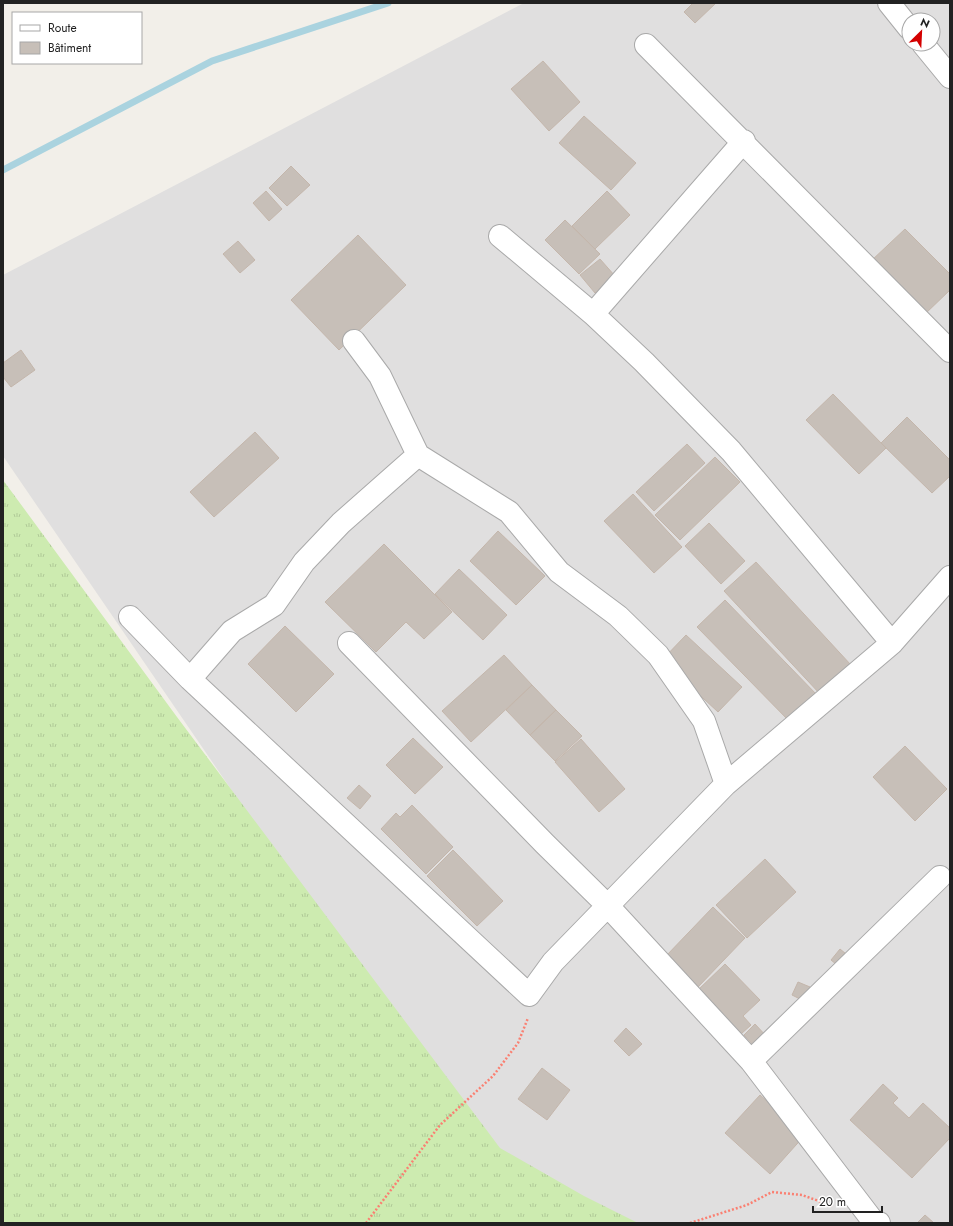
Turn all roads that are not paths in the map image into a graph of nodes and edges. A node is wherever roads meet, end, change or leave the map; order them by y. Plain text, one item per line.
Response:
1 (893, 4) edge
2 (901, 16) edge
3 (646, 44) dead end
4 (929, 52) edge
5 (950, 77) edge
6 (744, 142) junction
7 (500, 236) dead end
8 (593, 314) junction
9 (354, 341) dead end
10 (950, 351) edge
11 (418, 454) junction
12 (950, 577) edge
13 (130, 617) dead end
14 (349, 643) dead end
15 (892, 643) junction
16 (190, 679) junction
17 (726, 784) junction
18 (940, 877) dead end
19 (607, 905) junction
20 (751, 1061) junction
21 (879, 1223) edge

1 - 2 street
3 - 6 street
4 - 5 street
6 - 8 street
6 - 10 street
7 - 8 street
8 - 15 street
9 - 11 street
11 - 16 street
11 - 17 street
12 - 15 street
13 - 16 street
14 - 19 street
15 - 17 street
16 - 19 street
17 - 19 street
18 - 20 street
19 - 20 street
20 - 21 street

